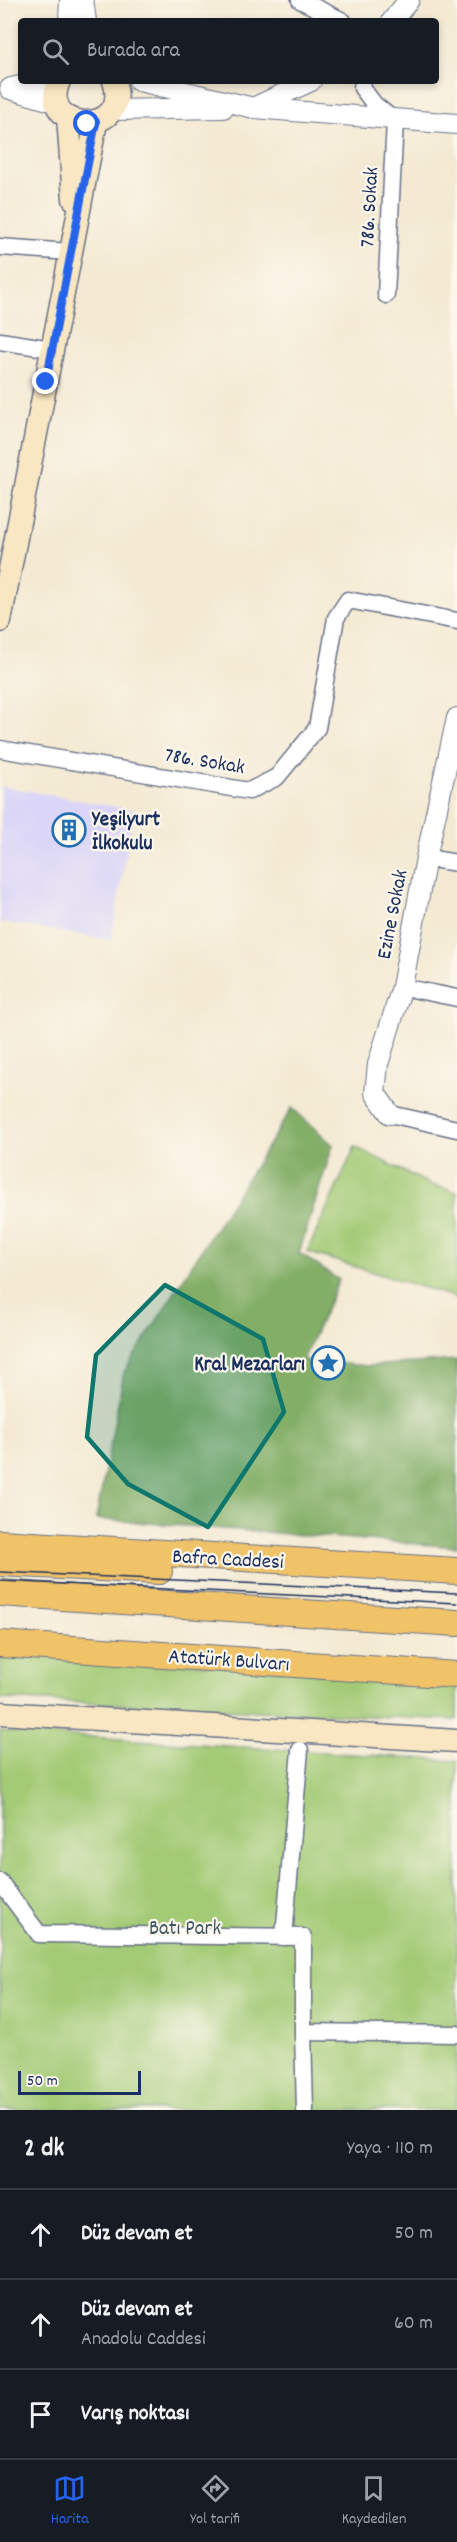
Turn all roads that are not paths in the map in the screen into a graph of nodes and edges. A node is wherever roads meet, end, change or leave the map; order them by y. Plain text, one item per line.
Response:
1 (70, 0) edge
2 (83, 0) edge
3 (300, 0) edge
4 (409, 0) edge
5 (69, 18) edge
6 (86, 18) edge
7 (337, 18) edge
8 (394, 18) edge
9 (30, 84) edge
10 (115, 84) edge
11 (152, 84) edge
12 (305, 84) edge
13 (363, 84) edge
14 (5, 90) edge
15 (61, 100) edge
16 (254, 108) junction
17 (104, 116) junction
18 (395, 121) junction
19 (457, 124) edge
20 (76, 230) junction
21 (0, 247) edge
22 (70, 252) junction
23 (386, 295) dead end
24 (0, 341) edge
25 (52, 349) junction
26 (0, 621) edge
27 (457, 621) edge
28 (457, 718) edge
29 (0, 749) edge
30 (426, 858) junction
31 (457, 864) edge
32 (402, 987) junction
33 (457, 998) edge
34 (390, 1114) joint
35 (457, 1129) edge
36 (0, 1543) edge
37 (0, 1563) edge
38 (457, 1571) edge
39 (457, 1585) edge
40 (0, 1593) edge
41 (457, 1623) edge
42 (0, 1644) edge
43 (457, 1675) edge
44 (2, 1713) edge
45 (457, 1741) edge
46 (300, 1750) dead end
47 (0, 1882) edge
48 (284, 1937) junction
49 (303, 2032) junction
50 (457, 2034) edge
51 (305, 2110) edge

1 - 5 street
2 - 6 street
3 - 7 street
4 - 8 street
9 - 14 street
10 - 17 main road
11 - 16 street
12 - 16 street
13 - 18 street
14 - 15 street
15 - 17 main road
15 - 20 main road
16 - 17 street
16 - 18 street
17 - 20 main road
18 - 19 street
18 - 23 street, 786. Sokak
20 - 22 main road
21 - 22 street
22 - 25 main road
24 - 25 street
25 - 26 main road
27 - 29 street, 786. Sokak
28 - 30 street, Ezine Sokak
30 - 31 street
30 - 32 street, Ezine Sokak
32 - 33 street
32 - 34 street, Ezine Sokak
34 - 35 street
36 - 38 main road, Bafra Caddesi
37 - 39 main road, Bafra Caddesi
40 - 41 main road
42 - 43 main road, Atatürk Bulvarı
44 - 45 main road
46 - 48 street
47 - 48 street
48 - 49 street
49 - 50 street
49 - 51 street

